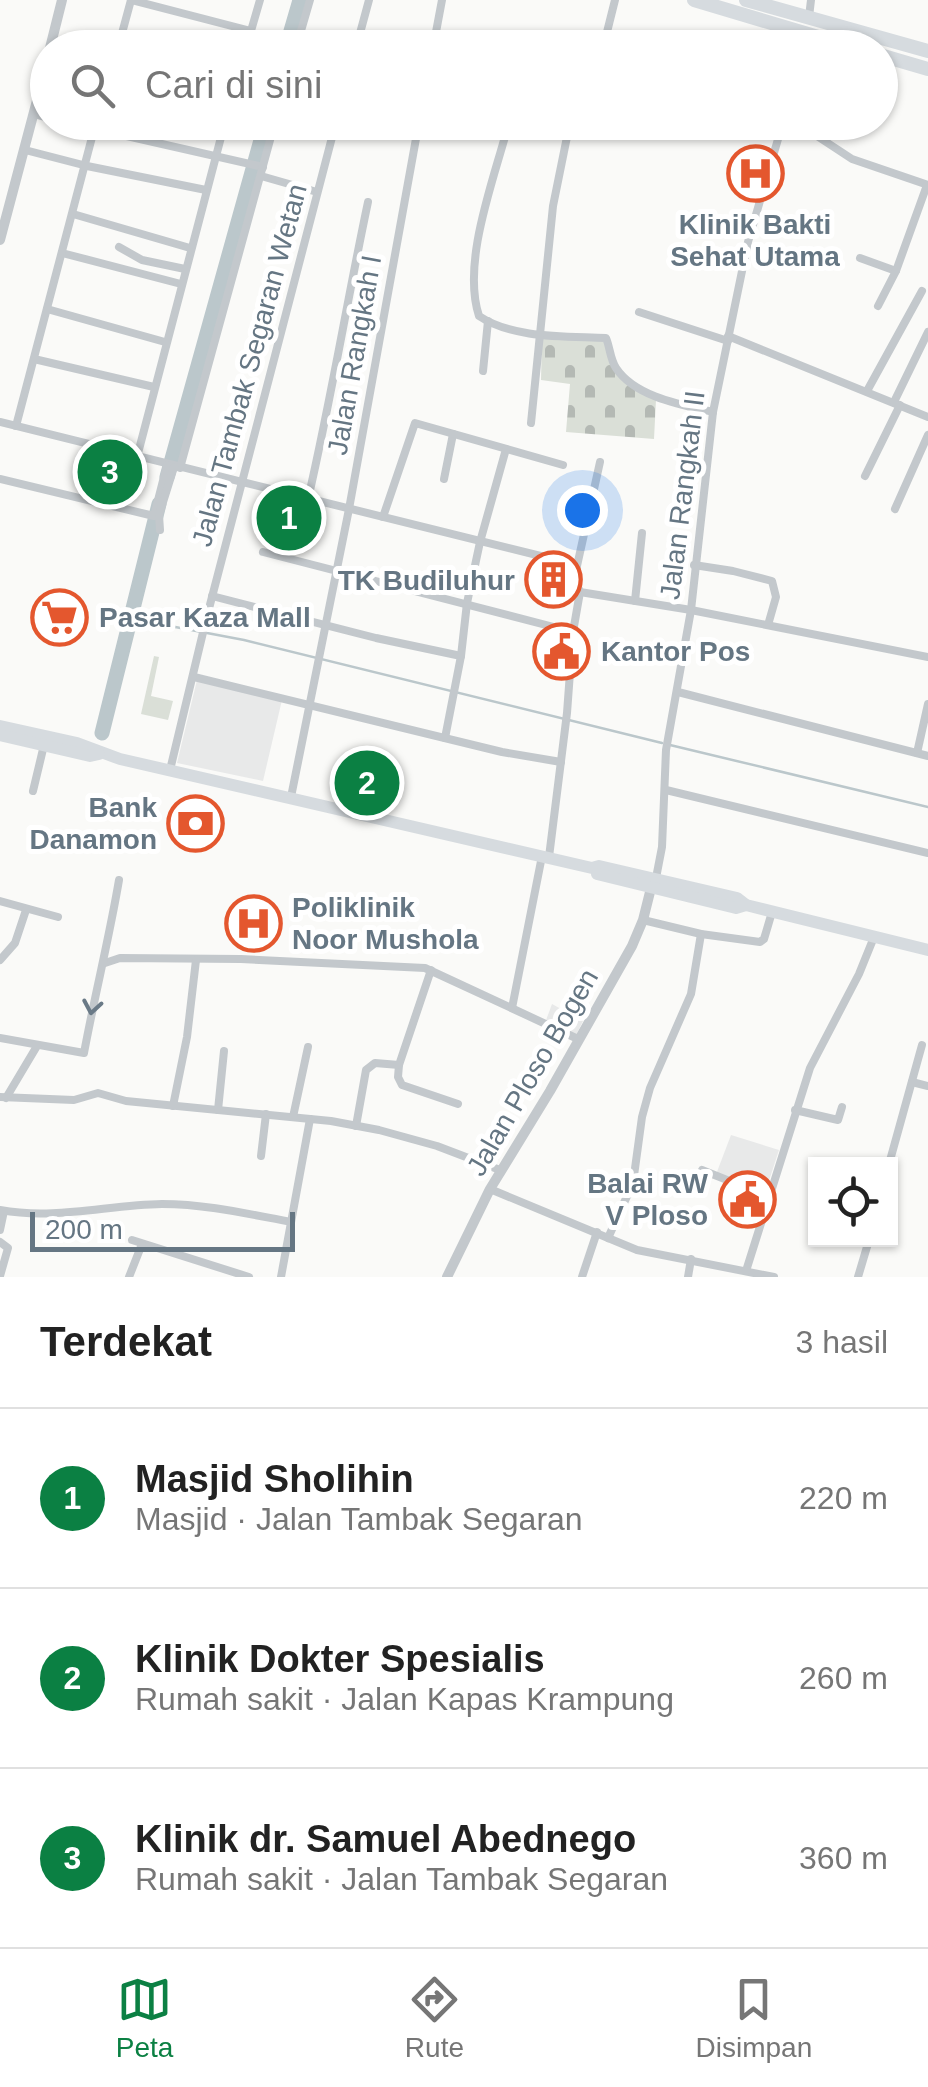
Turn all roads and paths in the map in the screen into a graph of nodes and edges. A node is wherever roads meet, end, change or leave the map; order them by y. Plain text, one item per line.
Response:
1 (62, 0) edge
2 (131, 0) edge
3 (260, 0) edge
4 (310, 0) edge
5 (369, 0) edge
6 (442, 0) edge
7 (615, 0) edge
8 (694, 0) edge
9 (746, 0) edge
10 (812, 0) edge
11 (54, 30) edge
12 (123, 30) edge
13 (247, 30) edge
14 (251, 30) edge
15 (301, 30) edge
16 (361, 30) edge
17 (436, 30) edge
18 (608, 30) edge
19 (797, 30) edge
20 (800, 30) edge
21 (804, 30) edge
22 (898, 46) edge
23 (928, 51) edge
24 (898, 61) edge
25 (928, 70) edge
26 (30, 130) edge
27 (92, 140) edge
28 (151, 140) edge
29 (219, 140) edge
30 (269, 140) edge
31 (331, 140) edge
32 (417, 140) edge
33 (504, 140) edge
34 (567, 140) edge
35 (779, 140) edge
36 (823, 140) edge
37 (25, 150) junction
38 (215, 156) junction
39 (87, 166) junction
40 (260, 170) junction
41 (928, 185) edge
42 (206, 190) junction
43 (317, 192) junction
44 (368, 202) dead end
45 (73, 214) junction
46 (0, 240) edge
47 (119, 246) dead end
48 (190, 248) junction
49 (62, 253) junction
50 (860, 258) dead end
51 (184, 270) junction
52 (896, 272) junction
53 (180, 284) junction
54 (922, 290) dead end
55 (878, 306) dead end
56 (48, 309) junction
57 (639, 312) dead end
58 (488, 322) junction
59 (928, 332) edge
60 (540, 334) junction
61 (728, 339) junction
62 (165, 342) junction
63 (34, 359) junction
64 (483, 371) dead end
65 (154, 387) junction
66 (867, 391) junction
67 (897, 404) junction
68 (713, 412) junction
69 (928, 417) edge
70 (0, 422) edge
71 (531, 423) dead end
72 (16, 426) junction
73 (453, 434) junction
74 (928, 436) edge
75 (506, 449) junction
76 (136, 457) junction
77 (600, 462) dead end
78 (563, 464) dead end
79 (174, 467) junction
80 (865, 476) dead end
81 (444, 479) dead end
82 (0, 480) edge
83 (242, 483) junction
84 (308, 499) junction
85 (349, 508) junction
86 (895, 508) dead end
87 (384, 517) junction
88 (160, 530) dead end
89 (642, 533) dead end
90 (480, 542) junction
91 (262, 552) dead end
92 (694, 566) junction
93 (336, 570) junction
94 (575, 578) junction
95 (580, 592) junction
96 (212, 596) junction
97 (635, 601) junction
98 (467, 603) junction
99 (691, 610) junction
100 (326, 624) junction
101 (768, 625) junction
102 (573, 632) junction
103 (461, 656) junction
104 (928, 657) edge
105 (194, 677) junction
106 (678, 692) junction
107 (310, 703) junction
108 (928, 704) edge
109 (0, 726) edge
110 (0, 735) edge
111 (445, 738) junction
112 (44, 745) junction
113 (100, 754) junction
114 (917, 754) junction
115 (928, 756) edge
116 (561, 762) junction
117 (170, 770) junction
118 (666, 790) junction
119 (33, 791) dead end
120 (291, 797) junction
121 (928, 853) edge
122 (546, 856) junction
123 (119, 880) dead end
124 (653, 884) junction
125 (0, 901) edge
126 (26, 910) junction
127 (772, 912) junction
128 (58, 916) dead end
129 (643, 920) junction
130 (701, 934) junction
131 (874, 938) junction
132 (928, 950) edge
133 (0, 960) edge
134 (196, 960) junction
135 (105, 963) junction
136 (430, 970) junction
137 (512, 1008) junction
138 (0, 1038) edge
139 (578, 1039) junction
140 (922, 1045) dead end
141 (37, 1046) junction
142 (308, 1047) dead end
143 (224, 1051) dead end
144 (399, 1065) junction
145 (912, 1082) junction
146 (928, 1086) edge
147 (3, 1098) edge
148 (458, 1104) dead end
149 (173, 1106) junction
150 (842, 1107) dead end
151 (218, 1110) junction
152 (795, 1110) junction
153 (266, 1114) junction
154 (293, 1117) junction
155 (310, 1119) junction
156 (356, 1126) junction
157 (260, 1156) dead end
158 (891, 1157) edge
159 (500, 1170) junction
160 (702, 1170) dead end
161 (490, 1189) junction
162 (767, 1196) junction
163 (2, 1210) edge
164 (291, 1222) junction
165 (0, 1230) edge
166 (596, 1232) junction
167 (608, 1238) junction
168 (132, 1240) dead end
169 (0, 1242) edge
170 (142, 1244) junction
171 (867, 1247) edge
172 (692, 1259) junction
173 (746, 1271) junction
174 (1, 1276) edge
175 (130, 1277) edge
176 (249, 1277) edge
177 (281, 1277) edge
178 (447, 1277) edge
179 (582, 1277) edge
180 (688, 1277) edge
181 (774, 1277) edge
182 (858, 1277) edge

1 - 11 street
2 - 12 street
2 - 13 street
3 - 14 street
4 - 15 street
5 - 16 street
6 - 17 street
7 - 18 street
8 - 19 highway
9 - 20 highway
10 - 21 street
22 - 23 highway
24 - 25 highway
26 - 37 street
27 - 39 street
28 - 38 street
29 - 38 street
30 - 40 street
31 - 43 street, Jalan Tambak Segaran Wetan
32 - 85 street, Jalan Rangkah I
33 - 58 street
34 - 60 street
35 - 61 street, Jalan Rangkah II
36 - 41 street
37 - 39 street
37 - 46 street
38 - 40 street
38 - 42 street
39 - 42 street
39 - 45 street
40 - 43 street
40 - 79 street
41 - 52 street
42 - 48 street
43 - 83 street, Jalan Tambak Segaran Wetan
44 - 84 street
45 - 48 street
45 - 49 street
47 - 51 street
48 - 51 street
49 - 53 street
49 - 56 street
50 - 52 street
51 - 53 street
52 - 55 street
53 - 62 street
54 - 66 street
56 - 62 street
56 - 63 street
57 - 61 street
58 - 60 street
58 - 64 street
59 - 67 street
60 - 68 street
60 - 71 street
61 - 66 street
61 - 68 street, Jalan Rangkah II
62 - 65 street
63 - 65 street
63 - 72 street
65 - 76 street
66 - 67 street
67 - 69 street
67 - 80 street
68 - 92 street, Jalan Rangkah II
70 - 72 street
72 - 76 street
73 - 75 street
73 - 81 street
73 - 87 street
74 - 86 street
75 - 78 street
75 - 90 street
76 - 79 street
77 - 94 street
79 - 82 street
79 - 83 street
79 - 88 street
83 - 84 street
83 - 96 street, Jalan Tambak Segaran Wetan
84 - 85 street
85 - 87 street
85 - 93 street, Jalan Rangkah I
87 - 90 street
89 - 97 street
90 - 94 street
90 - 98 street
91 - 93 street
92 - 99 street, Jalan Rangkah II
92 - 101 street
93 - 98 street
93 - 100 street, Jalan Rangkah I
94 - 95 street
95 - 97 street
95 - 102 street
96 - 100 street
96 - 105 street, Jalan Tambak Segaran Wetan
97 - 99 street
98 - 102 street
98 - 103 street
99 - 101 street
99 - 106 street, Jalan Rangkah II
100 - 103 street
100 - 107 street, Jalan Rangkah I
101 - 104 street
102 - 116 street
103 - 111 street
105 - 107 street
105 - 117 street
106 - 114 street
106 - 118 street, Jalan Rangkah II
107 - 111 street
107 - 120 street, Jalan Rangkah I
108 - 114 street
109 - 113 main road
110 - 112 main road
111 - 116 street
112 - 113 main road
112 - 119 street
113 - 117 main road
114 - 115 street
116 - 122 street
117 - 120 main road
118 - 121 street
118 - 124 street, Jalan Rangkah II
120 - 122 main road
122 - 124 main road
122 - 137 street
123 - 135 street
124 - 127 main road
124 - 129 street, Jalan Ploso Bogen
125 - 126 street
126 - 128 street
126 - 133 street
127 - 130 street
127 - 131 main road
129 - 130 street
129 - 139 street, Jalan Ploso Bogen
130 - 167 street
131 - 132 main road
131 - 152 street
134 - 135 street
134 - 136 street
134 - 149 street
135 -> 141 street
136 - 137 street
136 - 144 street
137 - 139 street
138 - 141 street
139 - 159 street, Jalan Ploso Bogen
140 - 145 street
141 - 147 street
142 - 154 street
143 - 151 street
144 - 148 street
144 - 156 street
145 - 146 street
145 - 158 street
147 - 149 street
149 - 151 street
150 - 152 street
151 - 153 street
152 - 162 street
153 - 154 street
153 - 157 street
154 - 155 street
155 - 156 street
155 - 164 street
156 - 159 street
159 - 161 street, Jalan Ploso Bogen
160 - 162 street
161 - 166 street
161 - 178 street, Jalan Ploso Bogen
162 - 173 street
163 - 164 street
163 - 165 street
164 - 177 street
166 - 167 street
166 - 179 street
167 - 172 street
168 - 170 street
169 - 174 street
170 - 175 street
170 - 176 street
171 - 182 street
172 - 173 street
172 - 180 street
173 - 181 street

